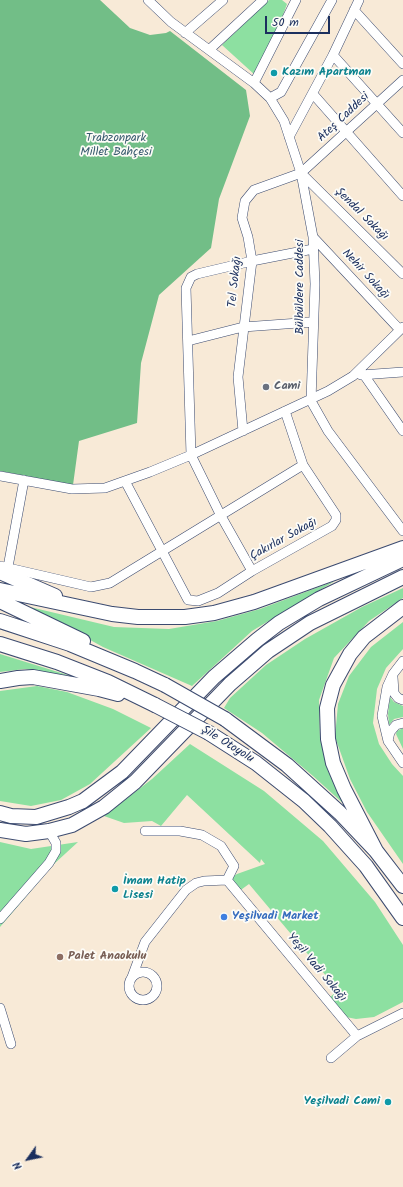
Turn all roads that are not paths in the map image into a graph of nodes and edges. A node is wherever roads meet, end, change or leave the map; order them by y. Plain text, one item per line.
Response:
1 (148, 0) edge
2 (223, 0) edge
3 (263, 0) edge
4 (296, 0) edge
5 (332, 0) edge
6 (359, 0) edge
7 (354, 10) junction
8 (186, 33) junction
9 (210, 49) junction
10 (334, 55) junction
11 (403, 64) edge
12 (403, 80) edge
13 (254, 83) junction
14 (313, 94) junction
15 (270, 98) junction
16 (377, 104) junction
17 (347, 133) junction
18 (403, 133) edge
19 (289, 137) junction
20 (301, 173) junction
21 (403, 196) edge
22 (313, 237) junction
23 (314, 250) junction
24 (252, 261) junction
25 (403, 274) edge
26 (313, 322) junction
27 (243, 327) junction
28 (402, 329) edge
29 (188, 341) junction
30 (403, 372) edge
31 (364, 375) junction
32 (353, 376) junction
33 (311, 400) junction
34 (285, 411) junction
35 (243, 431) junction
36 (403, 431) edge
37 (191, 455) junction
38 (304, 465) junction
39 (0, 476) edge
40 (24, 480) junction
41 (125, 481) junction
42 (221, 516) junction
43 (403, 531) edge
44 (403, 548) edge
45 (162, 551) junction
46 (403, 559) edge
47 (3, 568) edge
48 (252, 571) junction
49 (403, 577) edge
50 (0, 590) edge
51 (0, 601) edge
52 (403, 607) edge
53 (83, 609) junction
54 (403, 616) edge
55 (0, 621) edge
56 (378, 625) junction
57 (0, 644) edge
58 (403, 661) edge
59 (135, 671) junction
60 (393, 674) junction
61 (0, 681) edge
62 (403, 700) edge
63 (154, 705) junction
64 (403, 723) edge
65 (388, 742) junction
66 (403, 763) edge
67 (0, 813) edge
68 (0, 830) edge
69 (49, 831) junction
70 (146, 831) dead end
71 (376, 851) junction
72 (227, 880) junction
73 (403, 886) edge
74 (403, 918) edge
75 (0, 919) edge
76 (132, 977) dead end
77 (0, 1008) edge
78 (402, 1016) edge
79 (358, 1036) junction
80 (10, 1044) dead end
81 (331, 1058) dead end

1 - 8 street, Bülbüldere Caddesi
2 - 8 street
3 - 9 street
4 - 13 street
5 - 15 street
6 - 7 street
7 - 10 street
7 - 11 street
8 - 9 street, Bülbüldere Caddesi
9 - 13 street, Bülbüldere Caddesi
10 - 14 street
10 - 16 street
12 - 16 street, Ateş Caddesi
13 - 15 street, Bülbüldere Caddesi
14 - 17 street
14 - 19 street
15 - 19 street, Bülbüldere Caddesi
16 - 17 street, Ateş Caddesi
16 - 18 street
17 - 20 street, Ateş Caddesi
17 - 21 street
19 - 20 street, Bülbüldere Caddesi
20 - 22 street, Bülbüldere Caddesi
20 - 24 street, Tel Sokağı
20 - 25 street, Şendal Sokağı
22 - 23 street, Bülbüldere Caddesi
22 - 28 street, Nehir Sokağı
23 - 24 street
23 - 26 street, Bülbüldere Caddesi
24 - 27 street, Tel Sokağı
24 - 29 street
26 - 27 street
26 - 33 street, Bülbüldere Caddesi
27 - 29 street
27 - 35 street, Tel Sokağı
28 - 32 street
29 - 37 street
30 - 31 street
31 - 32 street
31 - 36 street
32 - 33 street
33 - 34 street
33 - 43 street
34 - 35 street
34 - 38 street, Çakırlar Sokağı
35 - 37 street
37 - 41 street
37 - 42 street
38 - 42 street
38 - 48 street, Çakırlar Sokağı
39 - 40 street
40 - 41 street
40 - 47 street
41 - 45 street
42 - 45 street
42 - 48 street
44 - 53 highway
45 - 47 street
45 - 48 street, Çakırlar Sokağı
46 - 67 highway
47 - 53 highway
49 - 69 highway
50 - 53 highway
51 - 59 highway
52 - 56 highway
54 - 56 highway
55 - 59 highway, Şile Otoyolu
56 - 71 highway
57 - 63 highway, Şile Otoyolu
58 - 60 street
59 - 71 highway, Şile Otoyolu, bridge
60 - 62 street
60 - 65 street
61 - 63 highway
63 - 74 highway, Şile Otoyolu, bridge
64 - 65 street
65 - 66 street
68 - 69 highway
69 - 75 street
70 - 72 street
71 - 73 highway, Şile Otoyolu
72 - 76 street
72 - 79 street, Yeşil Vadi Sokağı
77 - 80 street
78 - 79 street
79 - 81 street

